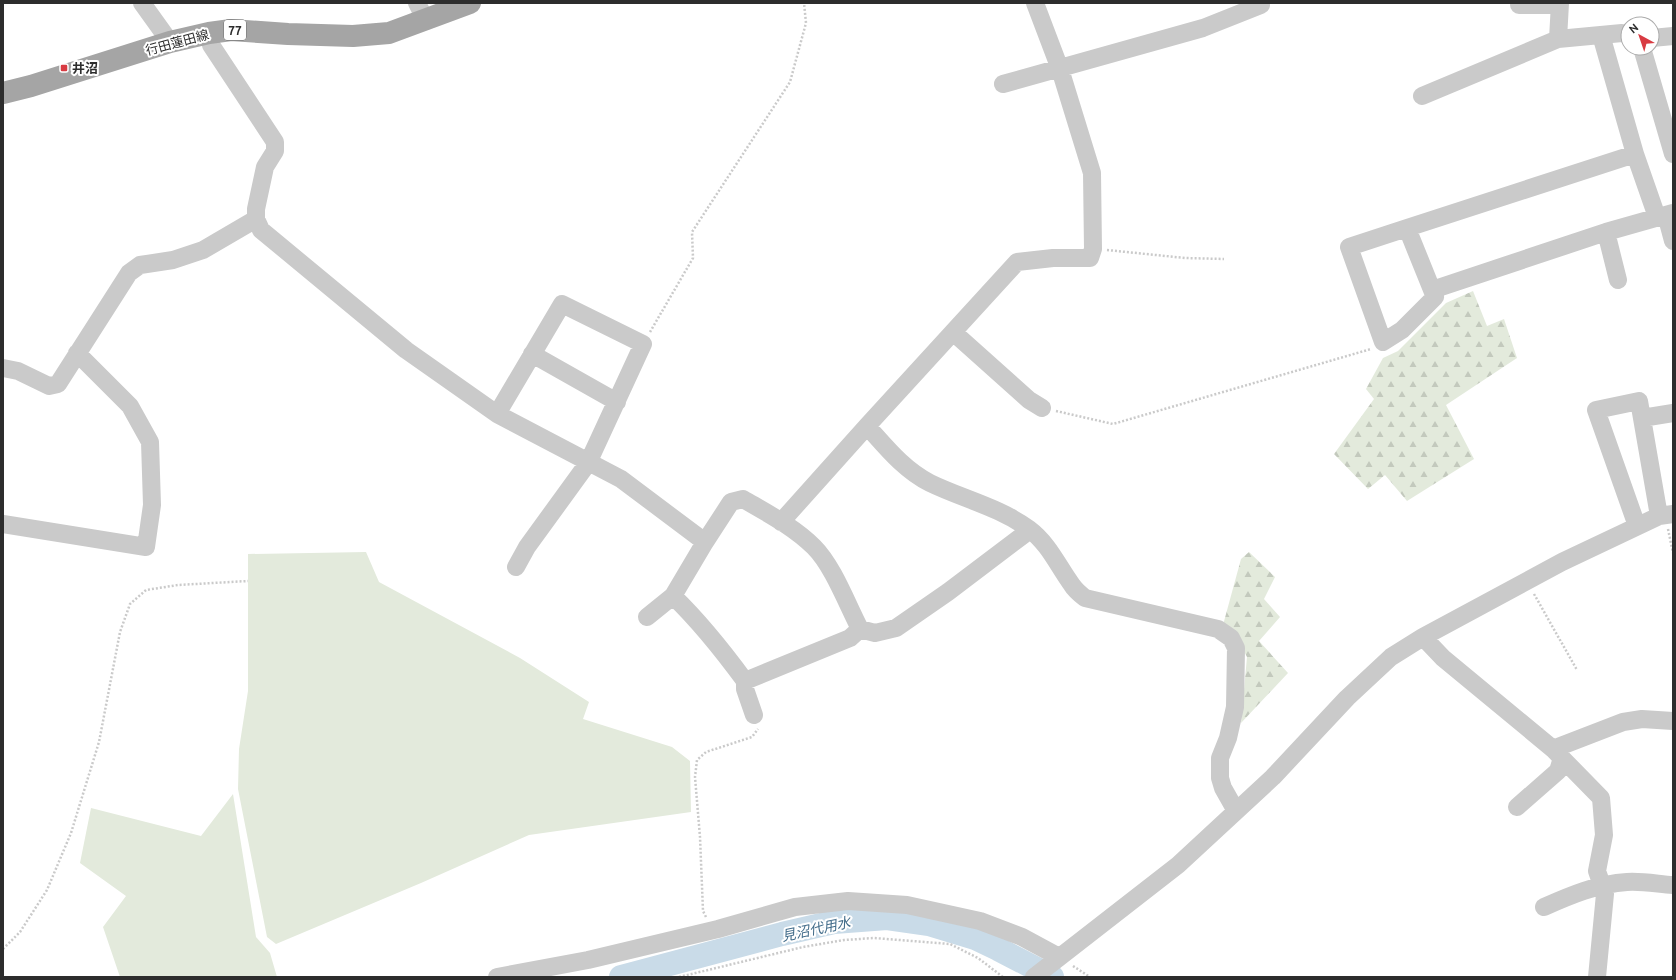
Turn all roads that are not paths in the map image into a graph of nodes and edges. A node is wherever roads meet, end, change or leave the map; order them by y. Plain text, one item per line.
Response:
1 (142, 3) edge
2 (470, 3) edge
3 (1035, 3) edge
4 (1560, 4) edge
5 (1519, 5) dead end
6 (1261, 6) dead end
7 (421, 12) edge
8 (209, 33) junction
9 (1620, 33) edge
10 (1601, 35) junction
11 (1673, 36) edge
12 (1660, 37) edge
13 (1558, 39) junction
14 (170, 42) junction
15 (1644, 56) edge
16 (1060, 69) junction
17 (1004, 84) dead end
18 (3, 93) edge
19 (1422, 96) dead end
20 (1635, 154) junction
21 (1673, 154) edge
22 (1665, 215) edge
23 (256, 220) junction
24 (1407, 228) junction
25 (1606, 232) junction
26 (1673, 241) edge
27 (1618, 280) dead end
28 (1432, 290) junction
29 (953, 332) junction
30 (77, 354) junction
31 (532, 354) junction
32 (3, 368) edge
33 (617, 402) junction
34 (1042, 408) road end
35 (1673, 413) edge
36 (497, 414) junction
37 (1642, 418) junction
38 (867, 426) junction
39 (588, 463) junction
40 (1666, 515) edge
41 (781, 522) junction
42 (3, 524) edge
43 (1637, 526) junction
44 (1030, 530) junction
45 (705, 542) junction
46 (516, 567) dead end
47 (673, 596) junction
48 (647, 617) dead end
49 (860, 629) junction
50 (1423, 637) junction
51 (745, 681) junction
52 (754, 715) road end
53 (1673, 721) edge
54 (1558, 753) junction
55 (1517, 807) dead end
56 (1236, 811) junction
57 (1602, 885) junction
58 (1673, 885) edge
59 (1544, 906) dead end
60 (1058, 958) junction
61 (498, 977) edge
62 (1034, 977) edge
63 (1597, 977) edge

1 - 14 street
2 - 7 main road, 行田蓮田線 / 77
3 - 16 street
4 - 5 street
4 - 13 street
6 - 16 street
7 - 8 main road, 行田蓮田線 / 77
8 - 14 main road, 行田蓮田線 / 77
8 - 23 street
9 - 10 street
10 - 13 street
10 - 20 street
11 - 12 street
13 - 19 street
14 - 18 main road, 行田蓮田線 / 77
15 - 21 street
16 - 17 street
16 - 29 street
20 - 22 street
20 - 24 street
22 - 25 street
22 - 26 street
23 - 30 street
23 - 36 street
24 - 28 street
24 - 28 street
25 - 27 street
25 - 28 street
29 - 34 street
29 - 38 street
30 - 32 street
30 - 42 street
31 - 33 street
31 - 33 street
31 - 36 street
33 - 39 street
35 - 37 street
36 - 39 street
37 - 40 street
37 - 43 street
38 - 41 street
38 - 44 street
39 - 45 street
39 - 46 street
40 - 43 street
41 - 45 street
41 - 49 street
43 - 50 street
44 - 49 street
44 - 56 street
45 - 47 street
47 - 48 street
47 - 51 street
49 - 51 street
50 - 54 street
50 - 56 street
51 - 52 street
53 - 54 street
54 - 55 street
54 - 57 street
56 - 60 street
57 - 58 street
57 - 59 street
57 - 63 street
60 - 61 street
60 - 62 street

